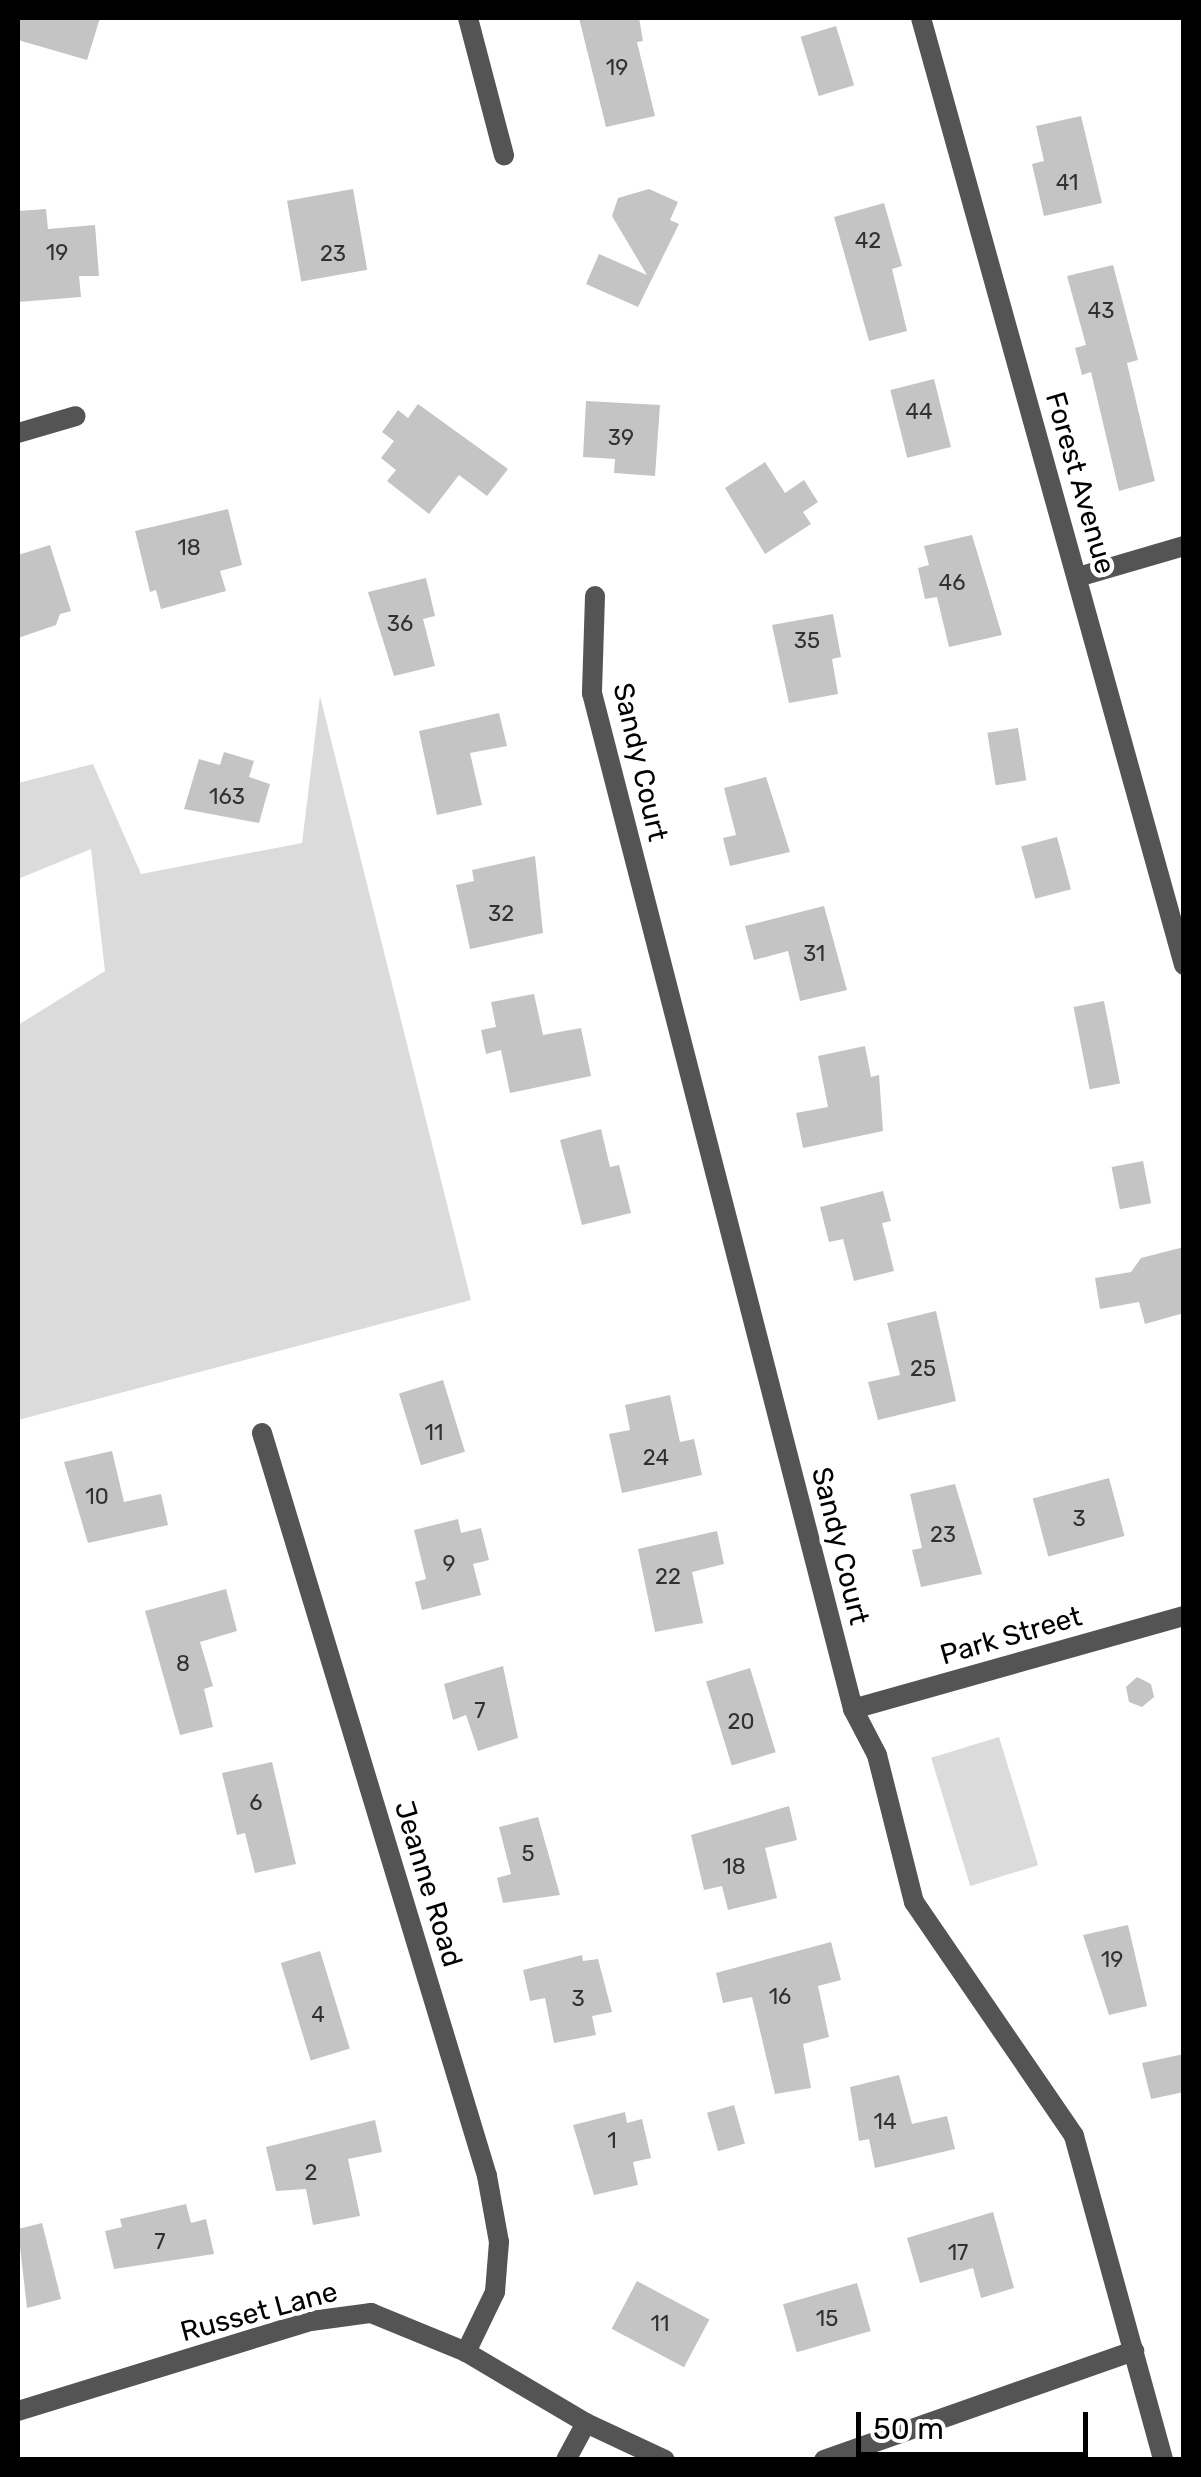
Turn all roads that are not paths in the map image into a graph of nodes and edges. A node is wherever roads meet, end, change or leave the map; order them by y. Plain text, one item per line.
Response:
1 (468, 18) edge
2 (921, 18) edge
3 (504, 155) dead end
4 (76, 416) dead end
5 (18, 433) edge
6 (1184, 546) edge
7 (1078, 576) junction
8 (595, 596) dead end
9 (1174, 899) edge
10 (1184, 965) edge
11 (262, 1433) dead end
12 (1184, 1616) edge
13 (853, 1709) junction
14 (1134, 2351) junction
15 (466, 2352) junction
16 (18, 2411) edge
17 (586, 2423) junction
18 (566, 2460) edge
19 (665, 2460) edge
20 (824, 2460) edge
21 (1164, 2460) edge

1 - 3 street
2 - 7 street, Forest Avenue
4 - 5 street
6 - 7 street
7 - 9 street, Forest Avenue
8 - 13 street, Sandy Court
9 - 10 street, Forest Avenue
11 - 15 street, Jeanne Road
12 - 13 street, Park Street
13 - 14 street, Sandy Court
14 - 20 street
14 - 21 street, Sandy Court
15 - 16 street, Russet Lane
15 - 17 street, Russet Lane
17 - 18 street
17 - 19 street, Russet Lane

